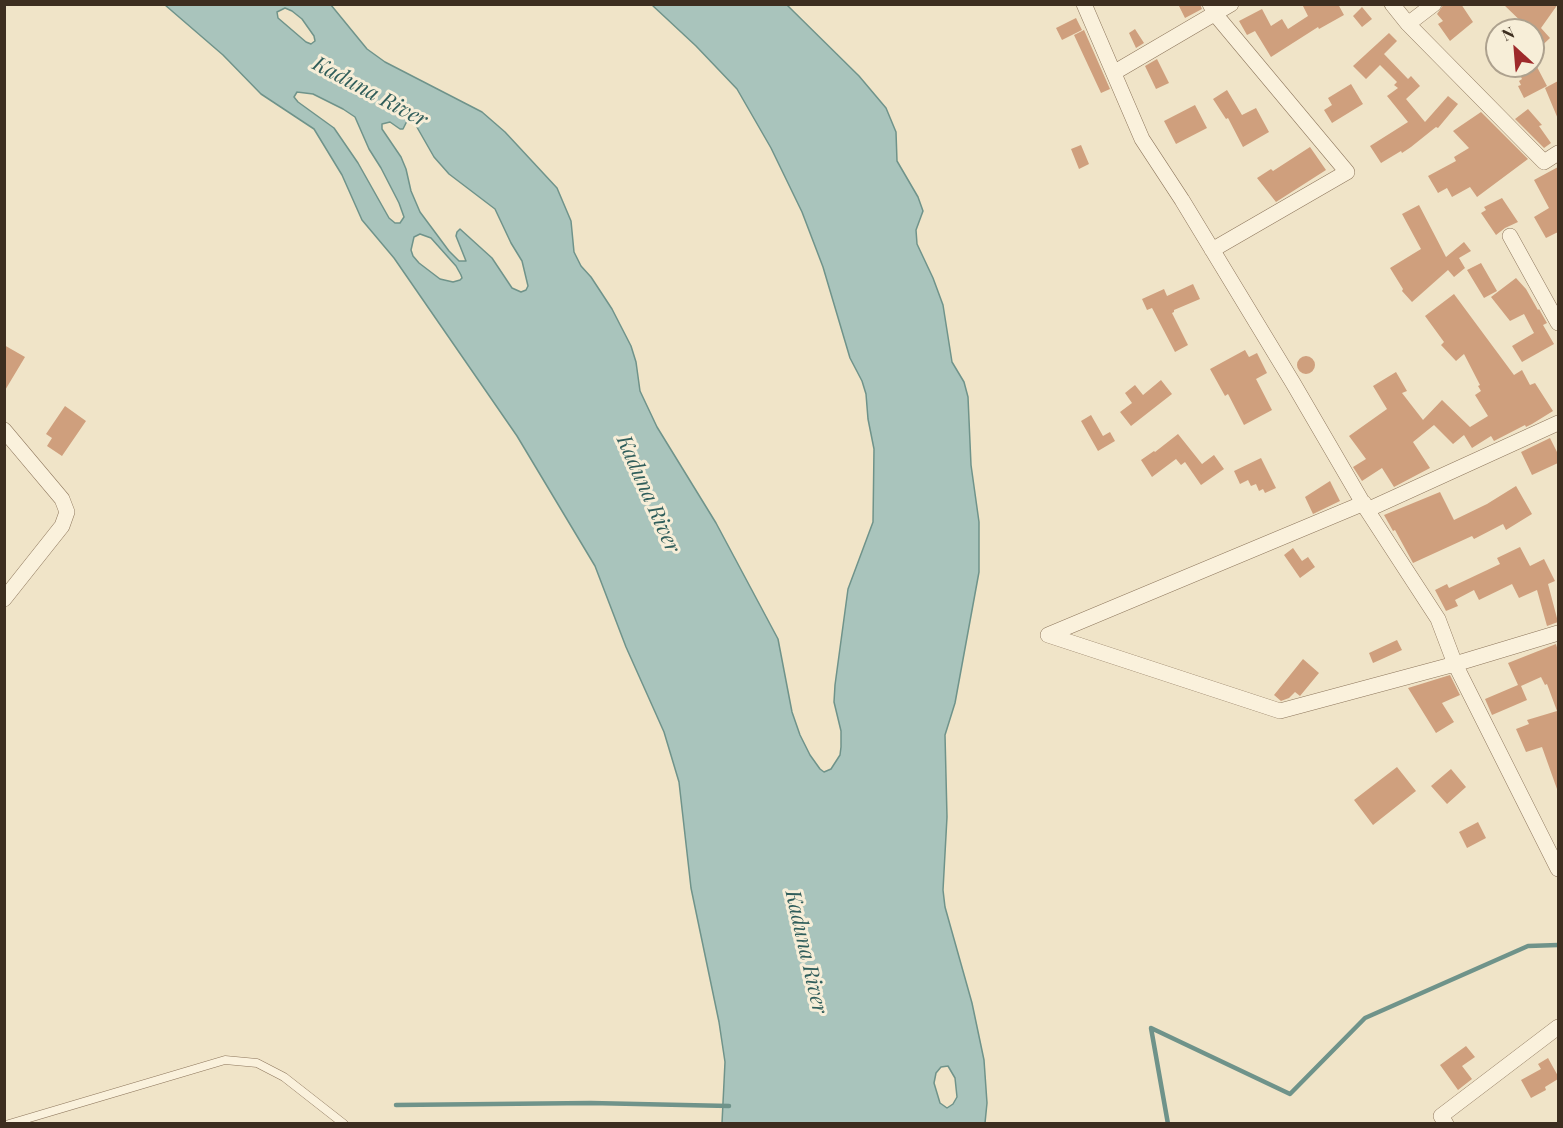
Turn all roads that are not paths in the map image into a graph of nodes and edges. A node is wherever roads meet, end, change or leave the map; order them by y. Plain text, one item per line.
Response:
1 (1084, 4) edge
2 (1231, 4) edge
3 (1392, 4) edge
4 (1434, 4) edge
5 (1212, 9) edge
6 (1408, 24) junction
7 (1115, 72) junction
8 (1558, 153) edge
9 (1510, 236) dead end
10 (1212, 250) junction
11 (1558, 323) edge
12 (1558, 423) edge
13 (4, 430) edge
14 (1366, 507) junction
15 (4, 599) edge
16 (1558, 633) edge
17 (1455, 664) junction
18 (1558, 869) edge
19 (1558, 1027) edge
20 (9, 1124) edge
21 (344, 1124) edge
22 (1446, 1124) edge

1 - 7 street
2 - 5 street
3 - 6 street
4 - 6 street
5 - 7 street
5 - 10 street
6 - 8 street
7 - 10 street
9 - 11 street
10 - 14 street
12 - 14 street
13 - 15 street
14 - 17 street
14 - 17 street
16 - 17 street
17 - 18 street
19 - 22 street
20 - 21 lane

